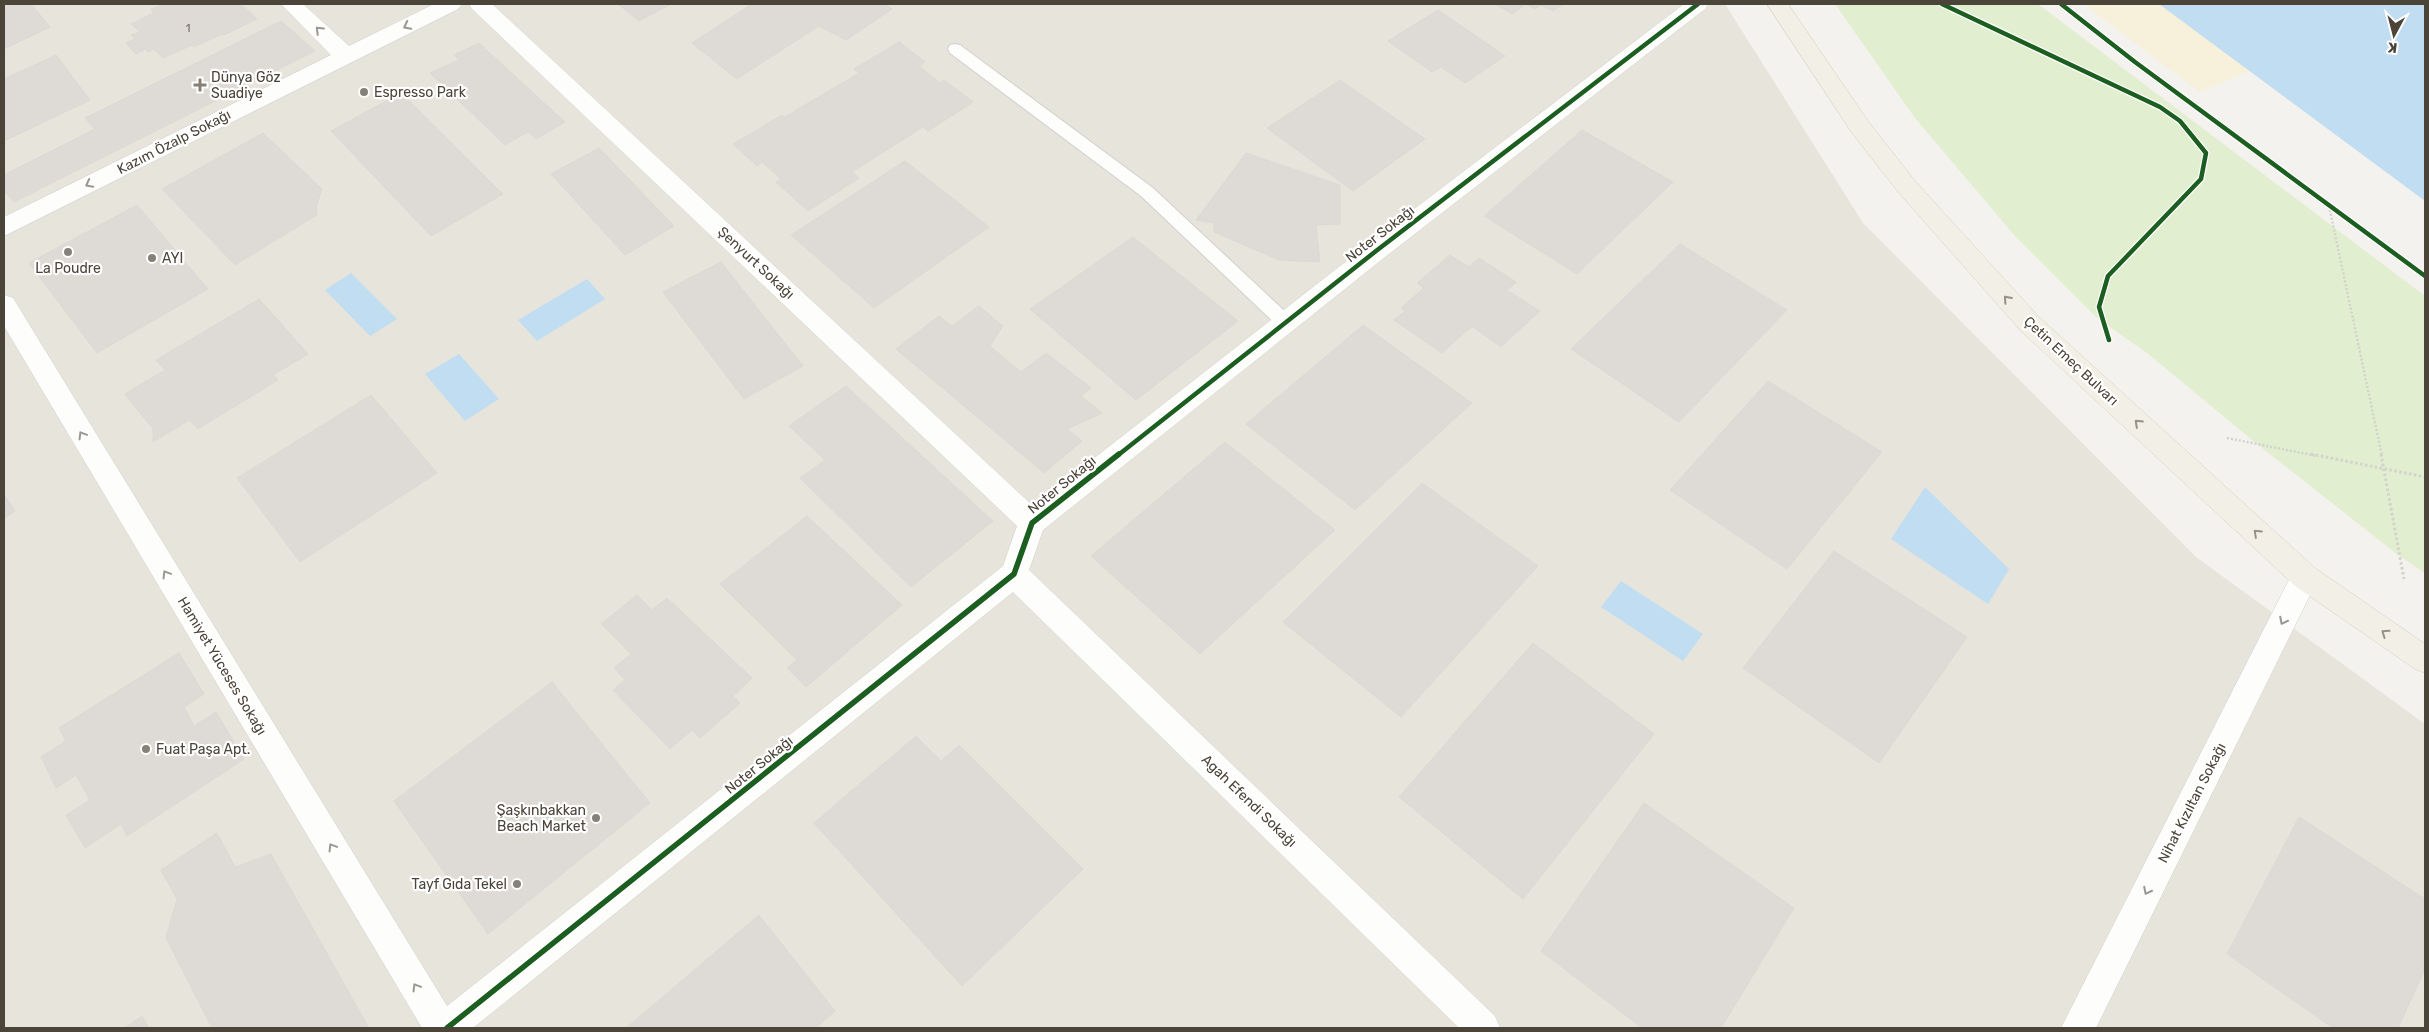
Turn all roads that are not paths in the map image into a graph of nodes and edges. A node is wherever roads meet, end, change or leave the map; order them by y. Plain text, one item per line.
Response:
1 (291, 4) edge
2 (451, 4) edge
3 (479, 4) edge
4 (1698, 4) edge
5 (1777, 4) edge
6 (955, 49) dead end
7 (346, 56) junction
8 (4, 227) edge
9 (4, 304) edge
10 (1286, 323) junction
11 (1032, 523) junction
12 (1014, 574) junction
13 (2305, 577) junction
14 (2425, 660) edge
15 (441, 1028) edge
16 (447, 1028) edge
17 (1483, 1028) edge
18 (2078, 1028) edge

7 -> 1 street
2 -> 7 street, Kazım Özalp Sokağı
3 - 11 street, Şenyurt Sokağı
4 - 10 street, Noter Sokağı
13 -> 5 main road, Çetin Emeç Bulvarı
6 - 10 lane
7 -> 8 street, Kazım Özalp Sokağı
15 -> 9 street, Hamiyet Yüceses Sokağı
10 - 11 street, Noter Sokağı
11 - 12 street, Noter Sokağı
12 - 16 street, Noter Sokağı
12 - 17 street, Agah Efendi Sokağı
14 -> 13 main road, Çetin Emeç Bulvarı
13 -> 18 street, Nihat Kızıltan Sokağı

